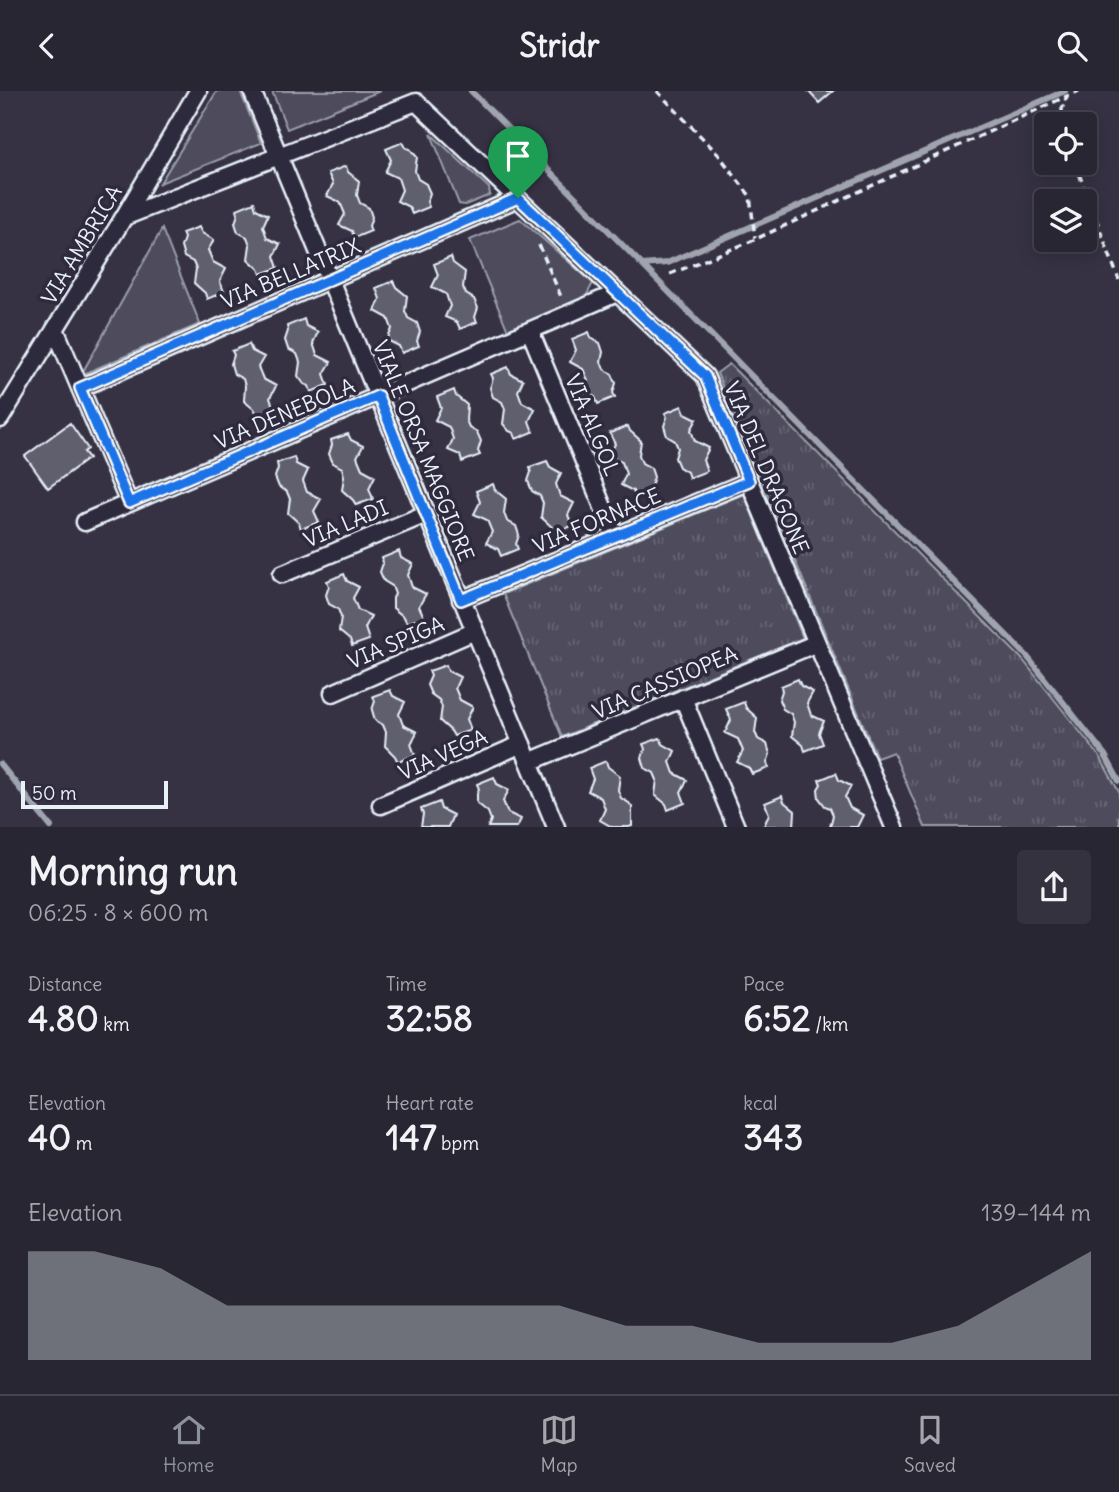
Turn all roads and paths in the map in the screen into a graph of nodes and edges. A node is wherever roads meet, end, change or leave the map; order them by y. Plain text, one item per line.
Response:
1 (198, 91) edge
2 (252, 91) edge
3 (657, 91) edge
4 (1079, 91) edge
5 (1068, 96) junction
6 (1062, 112) edge
7 (279, 156) junction
8 (1080, 175) edge
9 (518, 198) junction
10 (124, 217) junction
11 (755, 239) junction
12 (539, 244) dead end
13 (670, 274) dead end
14 (330, 280) junction
15 (1119, 280) edge
16 (617, 293) junction
17 (569, 314) junction
18 (55, 329) junction
19 (530, 331) junction
20 (80, 388) junction
21 (378, 396) junction
22 (0, 419) edge
23 (749, 481) junction
24 (129, 503) junction
25 (426, 514) junction
26 (85, 523) dead end
27 (615, 536) junction
28 (282, 574) dead end
29 (461, 600) junction
30 (475, 631) junction
31 (817, 643) junction
32 (333, 692) dead end
33 (683, 698) junction
34 (522, 744) junction
35 (529, 762) junction
36 (381, 805) dead end
37 (556, 827) edge
38 (736, 827) edge
39 (894, 827) edge

1 - 10 street, VIA AMBRICA
2 - 7 street, VIALE ORSA MAGGIORE
3 - 11 path
4 - 5 path
5 - 6 path
5 - 11 path
7 - 9 street, VIA DEL DRAGONE
7 - 10 street
7 - 14 street, VIALE ORSA MAGGIORE
8 - 15 path
9 - 14 street, VIA BELLATRIX
9 - 16 street, VIA DEL DRAGONE
10 - 18 street, VIA AMBRICA
11 - 13 path
12 - 17 path
14 - 20 street, VIA BELLATRIX
14 - 21 street, VIALE ORSA MAGGIORE
16 - 17 street, VIA DENEBOLA
16 - 23 street, VIA DEL DRAGONE
17 - 19 street, VIA DENEBOLA
18 - 20 street
18 - 22 street, VIA AMBRICA
19 - 21 street, VIA DENEBOLA
19 - 27 street, VIA ALGOL
20 - 24 street
21 - 24 street, VIA DENEBOLA
21 - 25 street, VIALE ORSA MAGGIORE
23 - 27 street, VIA FORNACE
23 - 31 street, VIA DEL DRAGONE
24 - 26 street, VIA DENEBOLA
25 - 28 street, VIA LADI
25 - 29 street, VIALE ORSA MAGGIORE
27 - 29 street, VIA FORNACE
29 - 30 street, VIALE ORSA MAGGIORE
30 - 32 street, VIA SPIGA
30 - 34 street, VIALE ORSA MAGGIORE
31 - 33 street, VIA CASSIOPEA
31 - 39 street, VIA DEL DRAGONE
33 - 35 street, VIA CASSIOPEA
33 - 38 street
34 - 35 street, VIALE ORSA MAGGIORE
34 - 36 street, VIA VEGA
35 - 37 street, VIALE ORSA MAGGIORE

